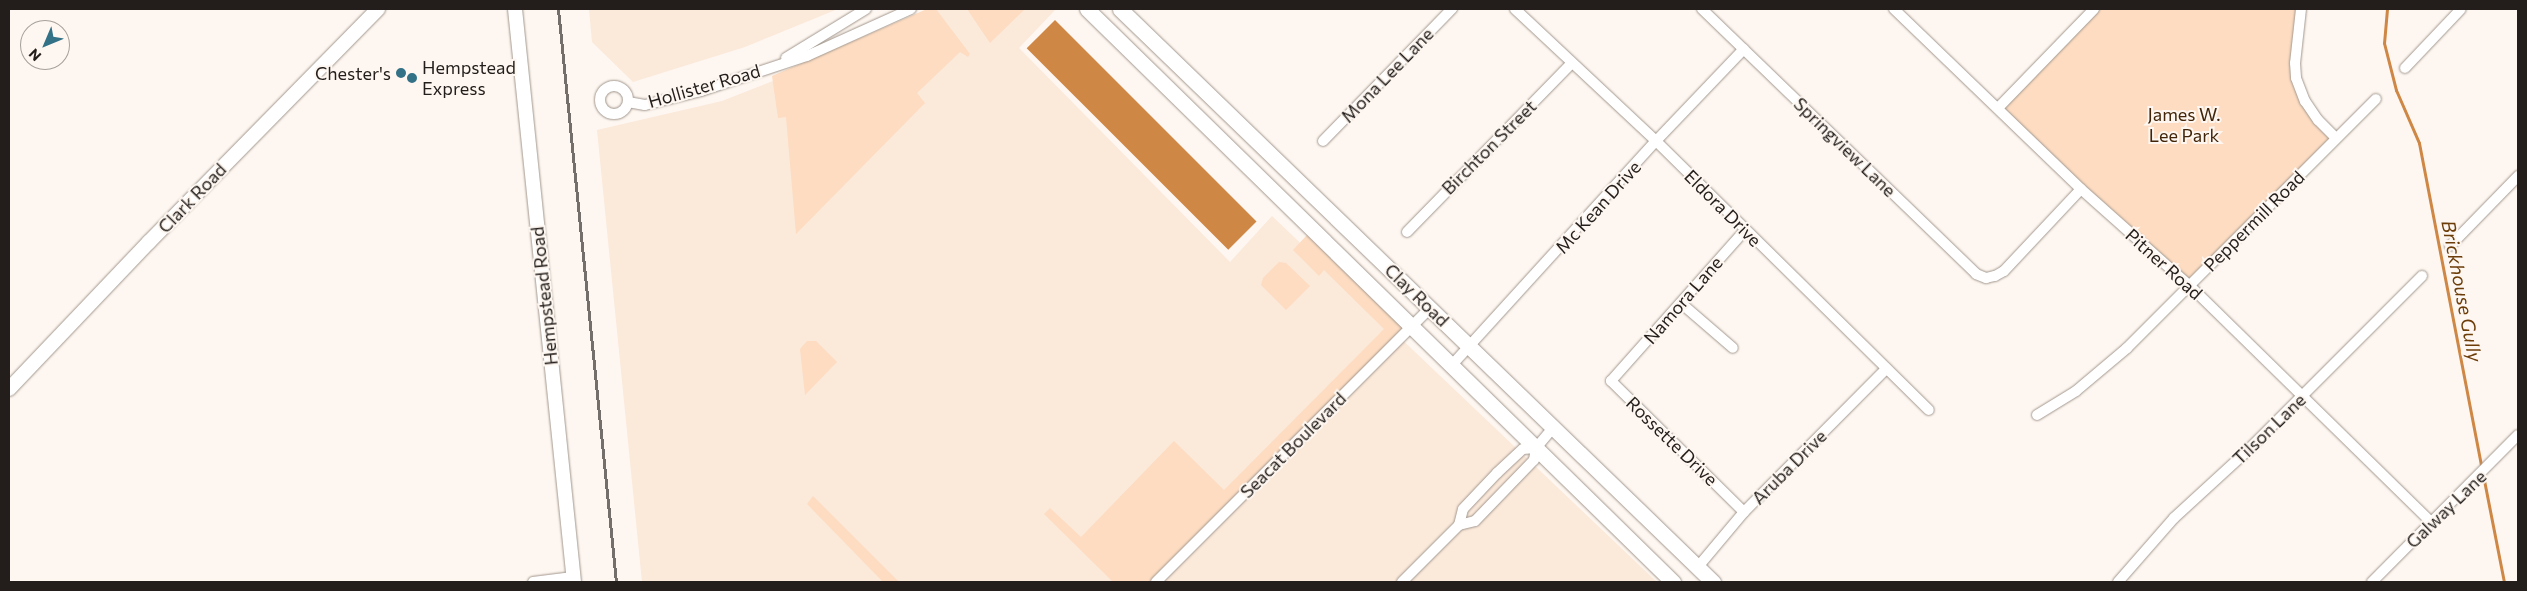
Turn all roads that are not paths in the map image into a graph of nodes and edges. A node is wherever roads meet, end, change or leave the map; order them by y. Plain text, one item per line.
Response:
1 (378, 9) edge
2 (515, 9) edge
3 (866, 9) edge
4 (885, 9) edge
5 (911, 9) edge
6 (1087, 9) edge
7 (1120, 9) edge
8 (1452, 9) edge
9 (1515, 9) edge
10 (1702, 9) edge
11 (1894, 9) edge
12 (2301, 9) edge
13 (2461, 9) edge
14 (2091, 10) edge
15 (891, 18) junction
16 (1744, 49) junction
17 (1165, 52) junction
18 (779, 63) junction
19 (1572, 63) junction
20 (2405, 68) dead end
21 (1149, 70) junction
22 (2376, 99) dead end
23 (628, 102) dead end
24 (1998, 108) junction
25 (2336, 138) junction
26 (1323, 141) dead end
27 (1656, 141) junction
28 (2518, 176) edge
29 (2081, 189) junction
30 (1320, 201) junction
31 (1303, 219) junction
32 (1745, 230) junction
33 (1407, 232) dead end
34 (2450, 246) dead end
35 (2422, 276) dead end
36 (2190, 286) junction
37 (1682, 304) junction
38 (1430, 308) junction
39 (1413, 326) junction
40 (1469, 347) junction
41 (1733, 348) dead end
42 (1452, 365) junction
43 (1621, 370) joint
44 (1886, 370) junction
45 (9, 388) edge
46 (2302, 397) junction
47 (1929, 410) dead end
48 (2037, 415) dead end
49 (1552, 429) junction
50 (2518, 435) edge
51 (1536, 448) junction
52 (1744, 512) junction
53 (2431, 522) junction
54 (1459, 525) junction
55 (1698, 568) junction
56 (573, 579) edge
57 (533, 582) edge
58 (1156, 582) edge
59 (1402, 582) edge
60 (1673, 582) edge
61 (1713, 582) edge
62 (2118, 582) edge
63 (2372, 582) edge

1 - 45 main road, Clark Road
2 - 56 main road, Hempstead Road
3 - 18 street, Hollister Road
4 - 15 street
5 - 15 street, Hollister Road
6 - 21 main road, Clay Road
7 - 17 main road, Clay Road
8 - 26 street, Mona Lee Lane
9 - 19 street, Eldora Drive
10 - 16 street, Springview Lane
11 - 24 street, Pitner Road
12 - 25 street
13 - 20 street
14 - 24 street
15 - 18 street, Hollister Road
16 - 27 street, Mc Kean Drive
16 - 29 street, Springview Lane
17 - 21 main road
17 - 30 main road, Clay Road
18 - 23 street, Hollister Road
19 - 27 street, Eldora Drive
19 - 33 street, Birchton Street
21 - 31 main road, Clay Road
22 - 25 street, Peppermill Road
24 - 29 street, Pitner Road
25 - 36 street, Peppermill Road
27 - 32 street, Eldora Drive
27 - 40 street, Mc Kean Drive
28 - 34 street
29 - 36 street, Pitner Road
30 - 31 main road
30 - 38 main road, Clay Road
31 - 39 main road, Clay Road
32 - 37 street, Namora Lane
32 - 44 street, Eldora Drive
35 - 46 street, Tilson Lane
36 - 46 street, Pitner Road
36 - 48 street, Peppermill Road
37 - 41 street
37 - 43 street, Namora Lane
38 - 39 street, Seacat Boulevard
38 - 40 main road, Clay Road
39 - 42 main road, Clay Road
39 - 58 street, Seacat Boulevard
40 - 42 street, Mc Kean Drive
40 - 49 main road, Clay Road
42 - 51 main road, Clay Road
43 - 52 street, Rossette Drive
44 - 47 street, Eldora Drive
44 - 52 street, Aruba Drive
46 - 53 street, Pitner Road
46 - 62 street, Tilson Lane
49 - 51 street
49 - 55 main road, Clay Road
50 - 53 street, Galway Lane
51 - 54 street
51 - 54 street
51 - 60 main road, Clay Road
52 - 55 street, Aruba Drive
53 - 63 street, Galway Lane
54 - 59 street
55 - 61 main road, Clay Road
56 - 57 street

